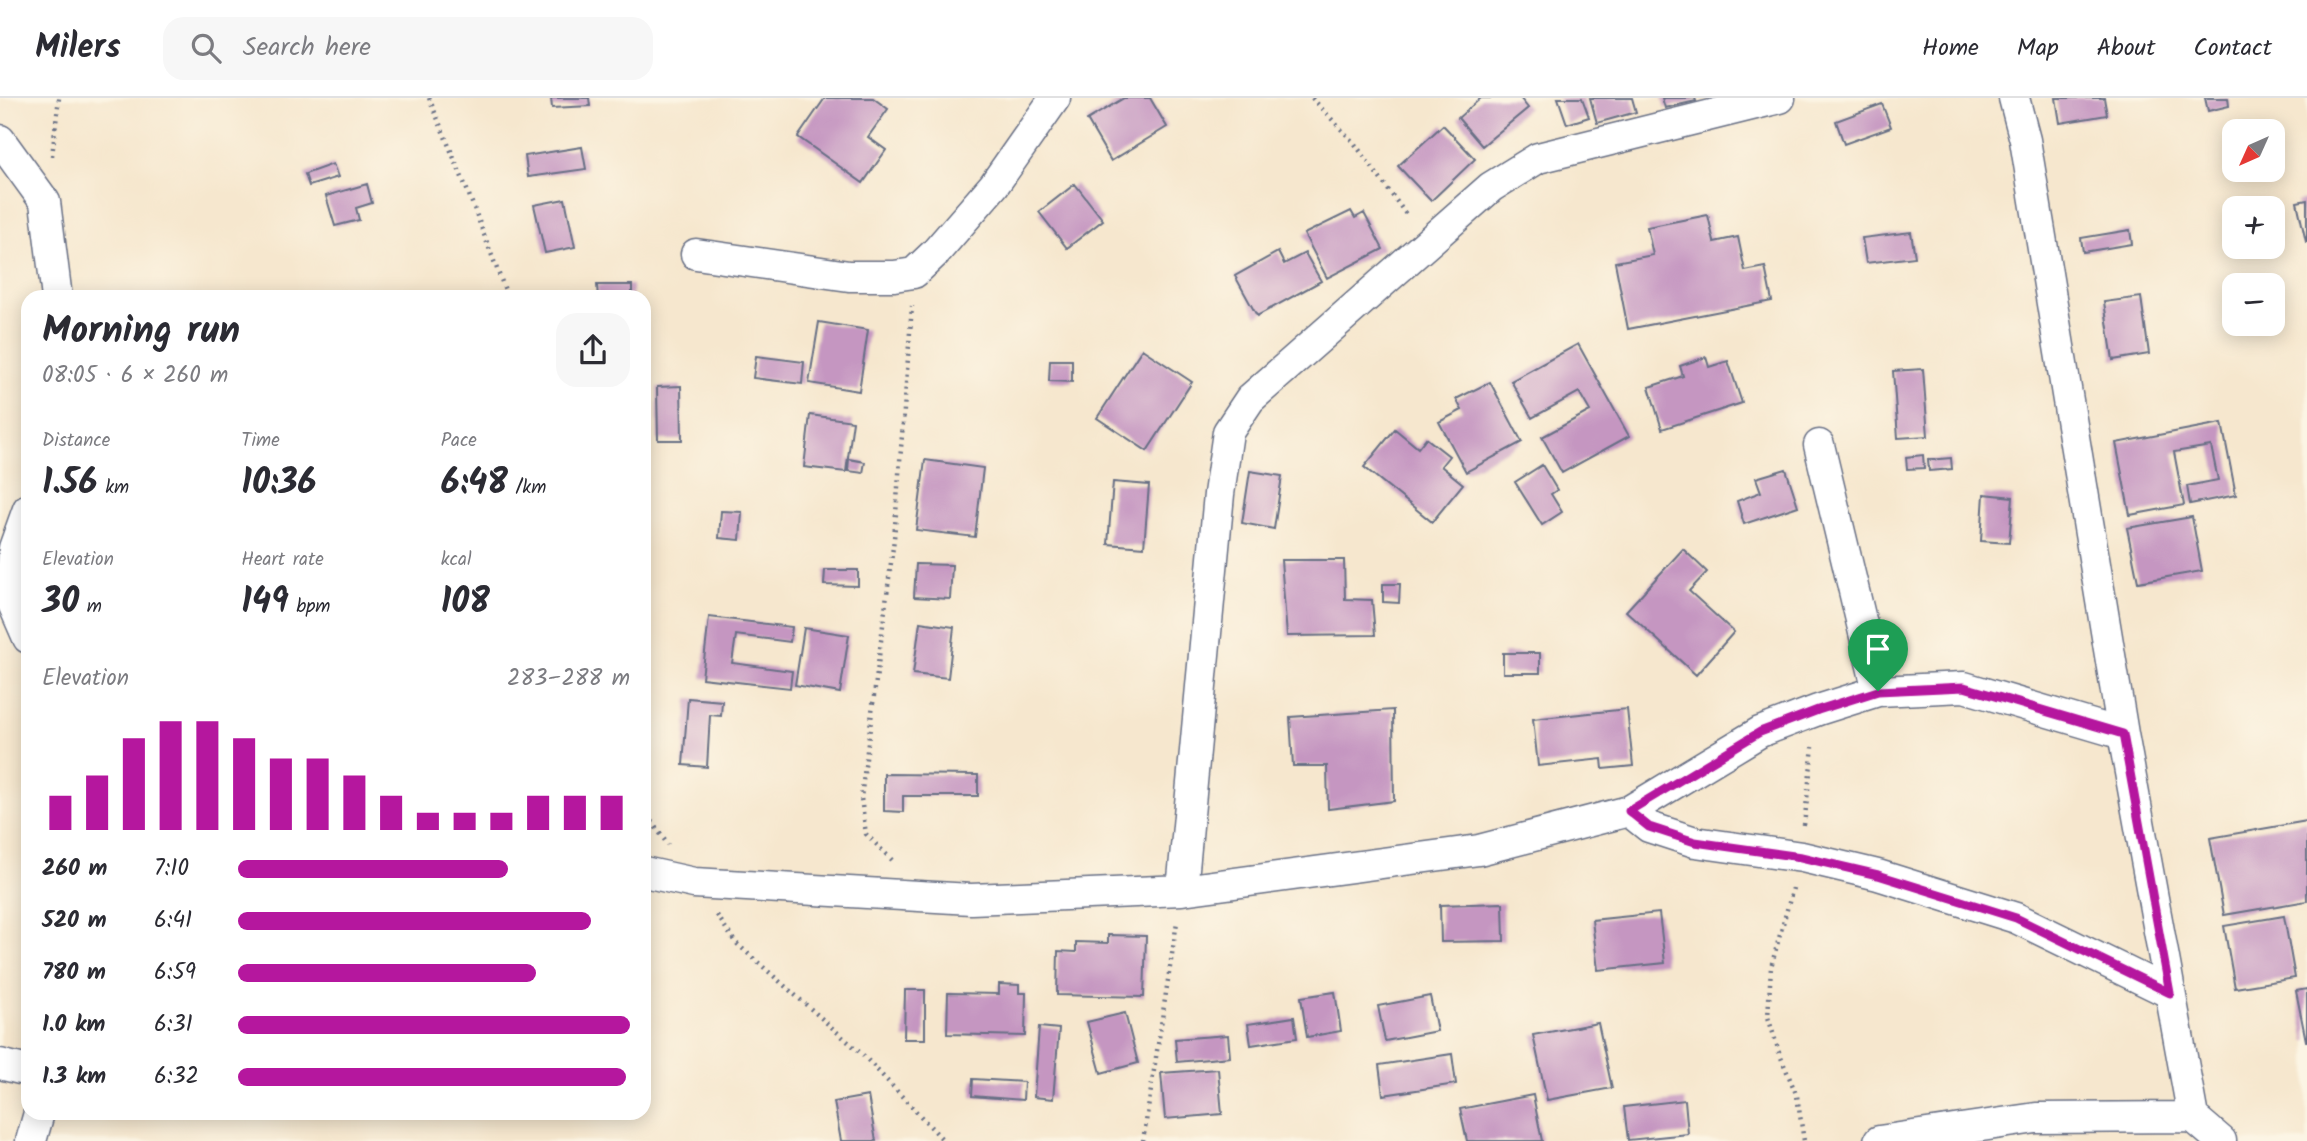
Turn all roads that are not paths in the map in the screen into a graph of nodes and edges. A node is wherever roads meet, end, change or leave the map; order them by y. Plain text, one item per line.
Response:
1 (1055, 98) edge
2 (1780, 98) edge
3 (2014, 98) edge
4 (0, 140) edge
5 (696, 254) dead end
6 (56, 290) edge
7 (1819, 445) dead end
8 (21, 522) edge
9 (7, 547) edge
10 (21, 622) edge
11 (1878, 691) junction
12 (2123, 734) junction
13 (1629, 811) junction
14 (651, 874) edge
15 (1182, 890) junction
16 (2170, 993) junction
17 (0, 1064) edge
18 (21, 1069) edge
19 (2193, 1117) junction
20 (37, 1120) edge
21 (31, 1141) edge
22 (1879, 1141) edge
23 (2221, 1141) edge

1 - 5 street
2 - 15 street
3 - 12 street
4 - 6 street
7 - 11 street
8 - 9 street
9 - 10 street
11 - 12 street
11 - 13 street
12 - 16 street
13 - 15 street
13 - 16 street
14 - 15 street
16 - 19 street
17 - 18 street
19 - 22 street
19 - 23 street
20 - 21 street

